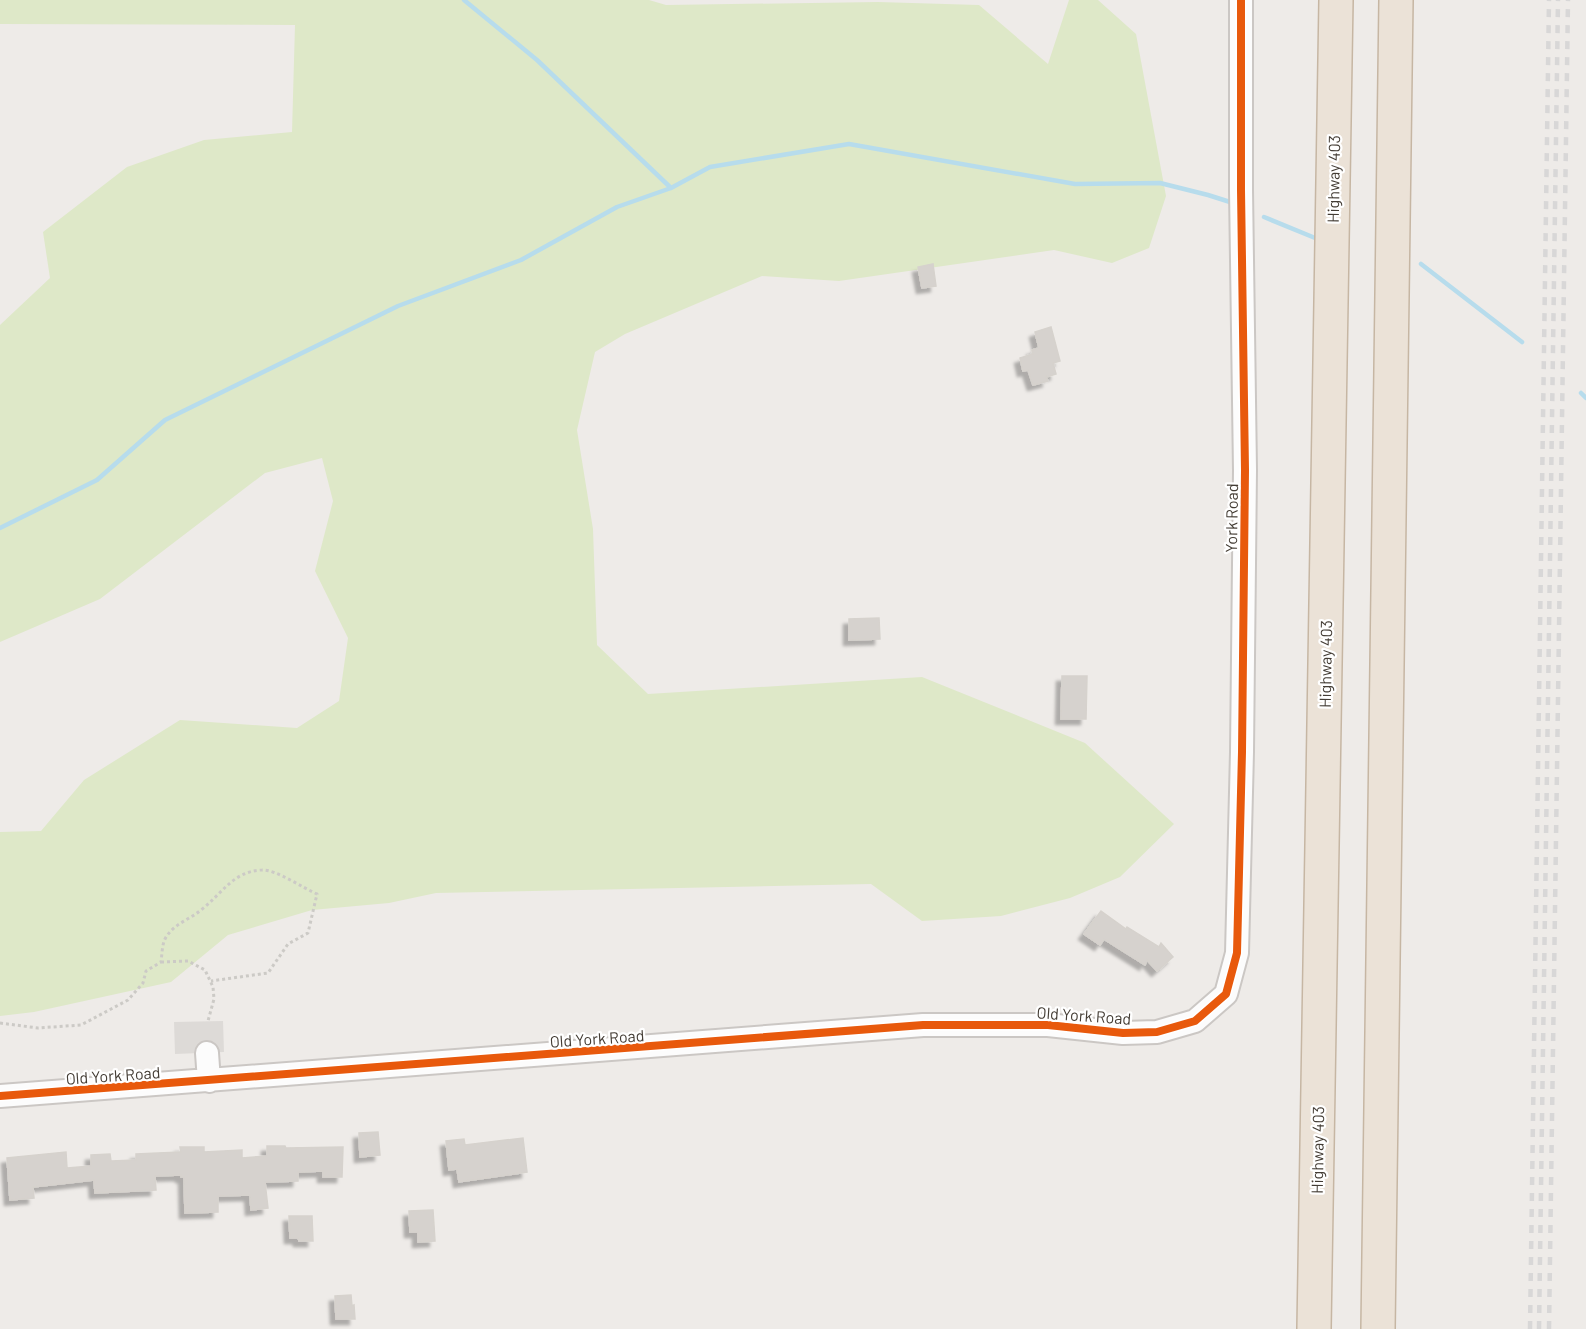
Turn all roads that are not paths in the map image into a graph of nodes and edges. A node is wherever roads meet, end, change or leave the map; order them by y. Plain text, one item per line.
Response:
1 (1242, 0) edge
2 (1336, 0) edge
3 (1396, 0) edge
4 (1195, 1021) joint
5 (207, 1053) dead end
6 (210, 1081) junction
7 (0, 1096) edge
8 (1314, 1329) edge
9 (1378, 1329) edge

1 - 4 street, York Road
2 - 8 highway, Highway 403
3 - 9 highway
4 - 6 street, Old York Road
5 - 6 street
6 - 7 street, Old York Road

